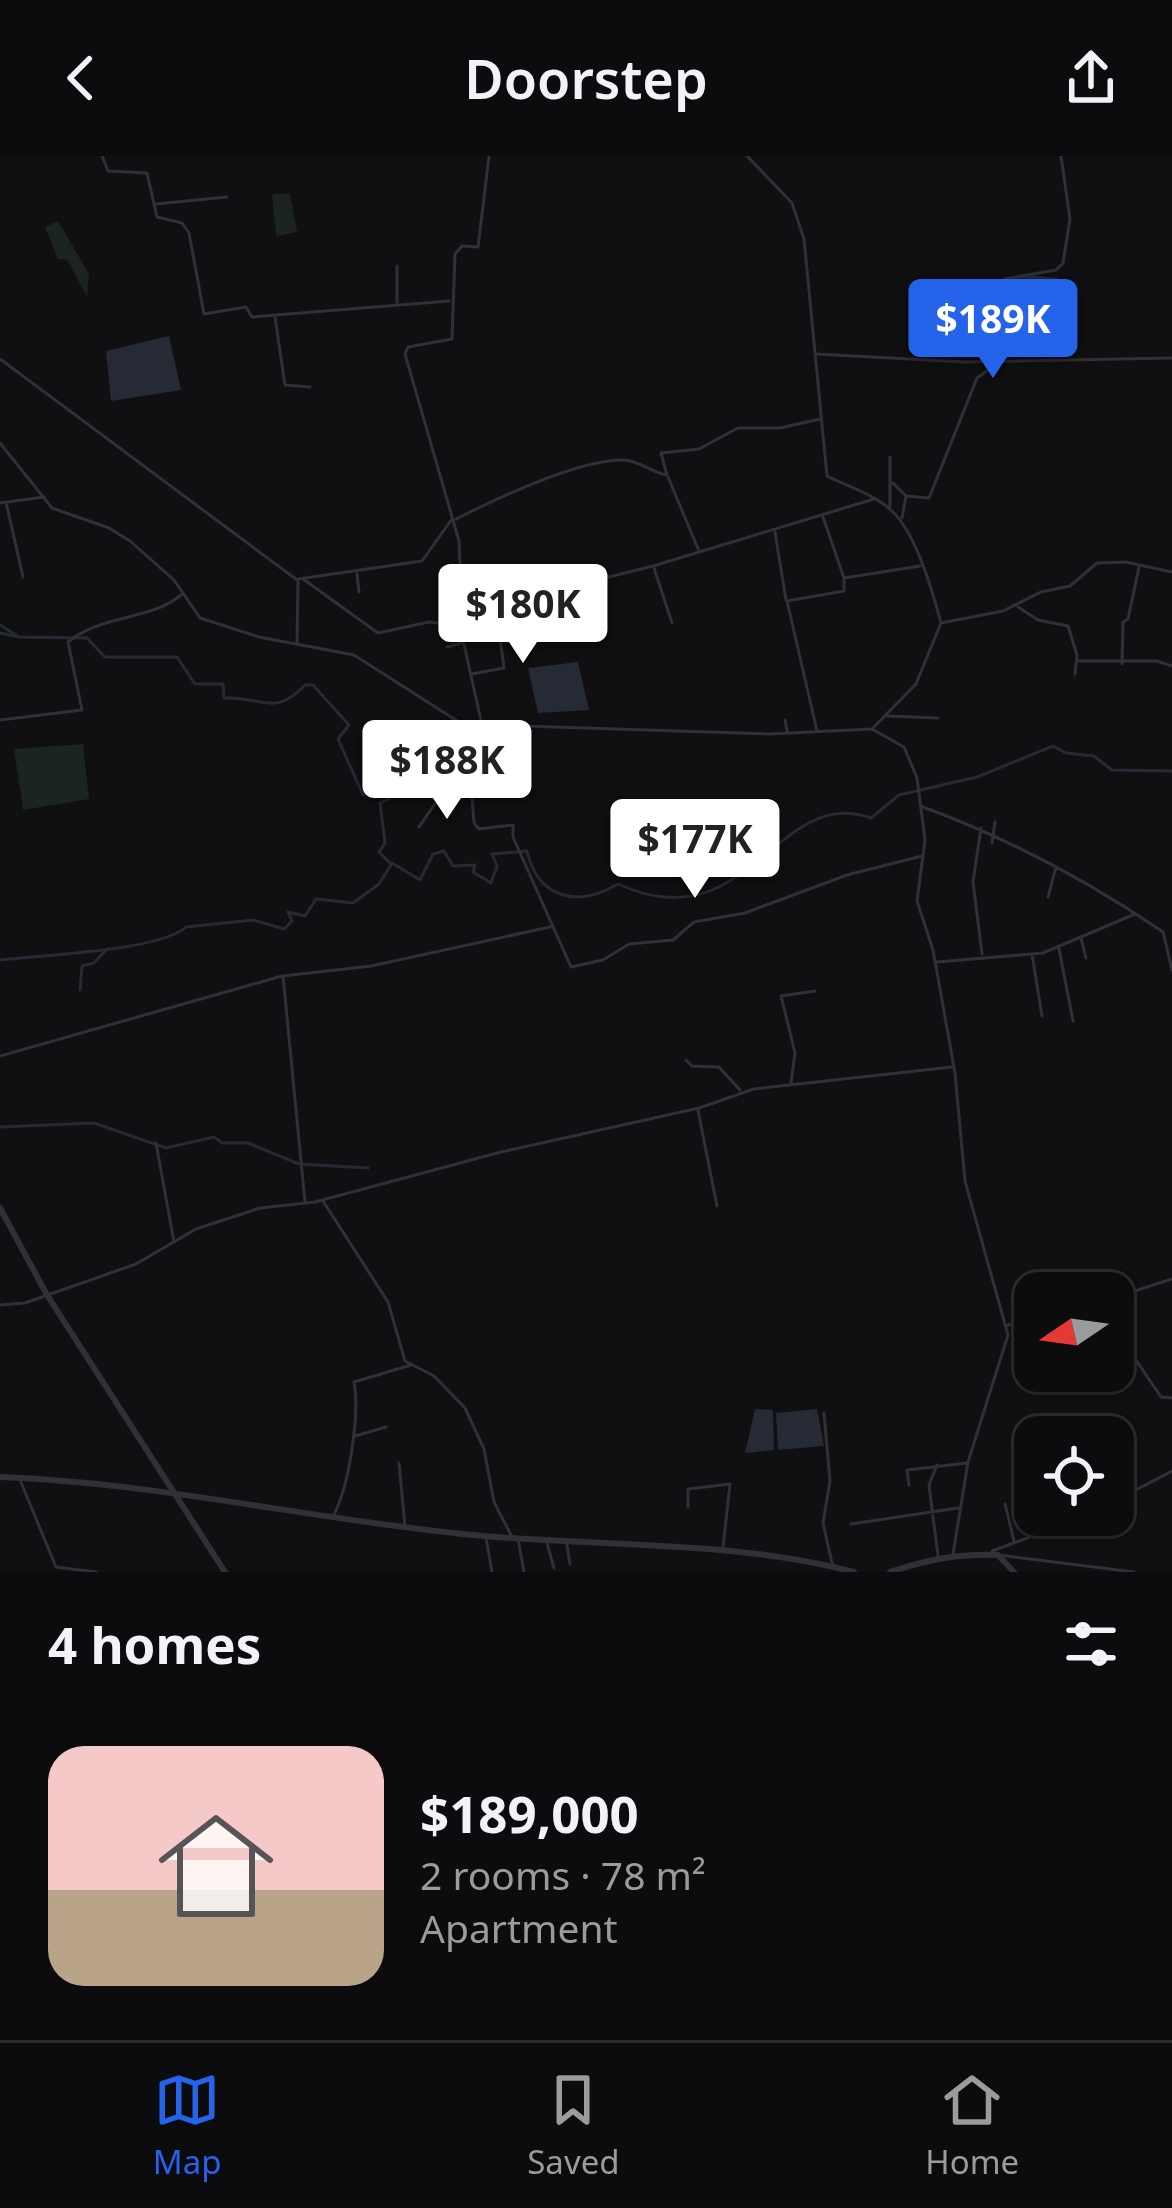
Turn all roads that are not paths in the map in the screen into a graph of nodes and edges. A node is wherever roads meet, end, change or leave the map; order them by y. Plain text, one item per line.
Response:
1 (102, 156) edge
2 (489, 156) edge
3 (747, 156) edge
4 (1060, 156) edge
5 (227, 197) dead end
6 (154, 205) junction
7 (397, 266) dead end
8 (453, 301) junction
9 (397, 304) junction
10 (274, 315) junction
11 (814, 354) junction
12 (1172, 358) edge
13 (0, 359) edge
14 (1000, 362) junction
15 (310, 387) dead end
16 (820, 419) junction
17 (0, 443) edge
18 (888, 460) dead end
19 (667, 475) junction
20 (889, 476) junction
21 (906, 496) junction
22 (44, 497) junction
23 (874, 499) junction
24 (3, 502) edge
25 (890, 508) junction
26 (823, 515) junction
27 (454, 519) junction
28 (902, 522) junction
29 (775, 530) junction
30 (700, 553) junction
31 (1140, 565) junction
32 (653, 566) junction
33 (923, 566) junction
34 (356, 572) junction
35 (1172, 572) edge
36 (23, 577) dead end
37 (844, 578) junction
38 (299, 579) junction
39 (358, 592) dead end
40 (181, 595) junction
41 (787, 601) junction
42 (495, 606) junction
43 (1016, 606) junction
44 (466, 612) junction
45 (672, 623) dead end
46 (941, 623) junction
47 (463, 626) junction
48 (464, 642) junction
49 (297, 644) junction
50 (447, 647) dead end
51 (1077, 661) junction
52 (1122, 664) junction
53 (1172, 666) edge
54 (470, 674) junction
55 (1075, 674) dead end
56 (887, 716) junction
57 (938, 718) dead end
58 (785, 720) dead end
59 (0, 721) edge
60 (466, 724) junction
61 (482, 725) junction
62 (872, 729) junction
63 (787, 733) junction
64 (817, 733) junction
65 (466, 781) junction
66 (921, 806) junction
67 (995, 822) dead end
68 (419, 827) dead end
69 (981, 828) junction
70 (993, 834) junction
71 (992, 843) dead end
72 (924, 856) junction
73 (1056, 865) junction
74 (1048, 897) dead end
75 (1136, 914) junction
76 (552, 927) junction
77 (1080, 937) junction
78 (1059, 947) junction
79 (1031, 953) junction
80 (982, 956) junction
81 (1086, 958) dead end
82 (935, 962) junction
83 (1172, 970) edge
84 (283, 976) junction
85 (815, 991) dead end
86 (1042, 1016) dead end
87 (1072, 1022) dead end
88 (0, 1056) edge
89 (686, 1060) dead end
90 (954, 1067) junction
91 (790, 1084) junction
92 (741, 1092) junction
93 (698, 1108) junction
94 (156, 1143) dead end
95 (322, 1199) junction
96 (305, 1202) junction
97 (717, 1206) dead end
98 (0, 1208) edge
99 (175, 1244) junction
100 (1172, 1280) edge
101 (1134, 1292) edge
102 (46, 1295) junction
103 (0, 1305) edge
104 (1014, 1324) edge
105 (1006, 1326) junction
106 (1134, 1357) edge
107 (411, 1366) junction
108 (1172, 1398) edge
109 (824, 1413) dead end
110 (386, 1427) dead end
111 (355, 1436) junction
112 (968, 1462) junction
113 (399, 1463) dead end
114 (937, 1465) junction
115 (1172, 1471) edge
116 (0, 1477) edge
117 (19, 1477) junction
118 (909, 1485) dead end
119 (173, 1490) junction
120 (1134, 1491) edge
121 (1005, 1504) dead end
122 (688, 1507) dead end
123 (960, 1508) junction
124 (931, 1510) junction
125 (332, 1518) junction
126 (851, 1524) dead end
127 (405, 1528) junction
128 (486, 1536) junction
129 (1034, 1536) edge
130 (515, 1539) junction
131 (546, 1542) junction
132 (567, 1543) junction
133 (1015, 1543) junction
134 (722, 1550) junction
135 (985, 1554) junction
136 (998, 1555) junction
137 (938, 1556) junction
138 (952, 1556) junction
139 (570, 1564) dead end
140 (832, 1565) junction
141 (56, 1567) junction
142 (554, 1568) dead end
143 (48, 1572) edge
144 (96, 1572) edge
145 (225, 1572) edge
146 (491, 1572) edge
147 (524, 1572) edge
148 (851, 1572) edge
149 (890, 1572) edge
150 (1014, 1572) edge
151 (1135, 1572) edge

1 - 6 street
2 - 8 street
3 - 11 street
4 - 14 street
5 - 6 street
6 - 10 street
7 - 9 street
8 - 9 street
8 - 27 street
9 - 10 street
10 - 15 street
11 - 14 street
11 - 16 street
12 - 14 street
13 - 38 street
14 - 21 street
16 - 19 street
16 - 23 street
17 - 22 street
18 - 20 street
19 - 27 street
19 - 30 street
20 - 21 street
20 - 25 street
21 - 28 street
22 - 24 street
22 - 40 street
23 - 25 street
23 - 26 street
24 - 36 street
25 - 28 street
26 - 29 street
26 - 37 street
27 - 34 street
27 - 44 street
28 - 33 street
29 - 30 street
29 - 41 street
30 - 32 street
31 - 35 street
31 - 43 street
31 - 52 street
32 - 42 street
32 - 45 street
33 - 37 street
33 - 46 street
34 - 38 street
34 - 39 street
37 - 41 street
38 - 47 street
38 - 49 street
40 - 49 street
40 - 59 street
41 - 64 street
42 - 44 street
42 - 54 street
43 - 46 street
43 - 51 street
44 - 47 street
46 - 56 street
47 - 48 street
48 - 50 street
48 - 54 street
49 - 60 street
51 - 52 street
51 - 55 street
52 - 53 street
54 - 61 street
56 - 57 street
56 - 62 street
58 - 63 street
60 - 61 street
60 - 65 street
61 - 63 street
62 - 64 street
62 - 66 street
63 - 64 street
65 - 68 street
65 - 76 street
66 - 69 street
66 - 72 street
67 - 70 street
69 - 70 street
69 - 80 street
70 - 71 street
70 - 73 street
72 - 76 street
72 - 82 street
73 - 74 street
73 - 75 street
75 - 77 street
75 - 83 street
76 - 84 street
77 - 78 street
77 - 81 street
78 - 79 street
78 - 87 street
79 - 80 street
79 - 86 street
80 - 82 street
82 - 90 street
84 - 88 street
84 - 96 street
85 - 91 street
89 - 92 street
90 - 91 street
90 - 105 street
91 - 92 street
92 - 93 street
93 - 95 street
93 - 97 street
94 - 99 street
95 - 96 street
95 - 107 street
96 - 99 street
98 - 102 street
99 - 102 street
100 - 101 street
102 - 103 street
102 - 119 street
104 - 105 street
105 - 112 street
106 - 108 street
107 - 111 street
107 - 130 street
109 - 140 street
110 - 111 street
111 - 125 street
112 - 114 street
112 - 123 street
113 - 127 street
114 - 118 street
114 - 124 street
115 - 120 street
116 - 117 street
117 - 119 street
117 - 141 street
119 - 125 street
119 - 145 street
121 - 133 street
122 - 134 street
123 - 124 street
123 - 138 street
124 - 126 street
124 - 137 street
125 - 127 street
127 - 128 street
128 - 130 street
128 - 146 street
129 - 133 street
130 - 131 street
130 - 147 street
131 - 132 street
131 - 142 street
132 - 134 street
132 - 139 street
133 - 135 street
134 - 140 street
135 - 136 street
135 - 138 street
136 - 150 street
136 - 151 street
137 - 138 street
137 - 149 street
140 - 148 street
141 - 143 street
141 - 144 street

